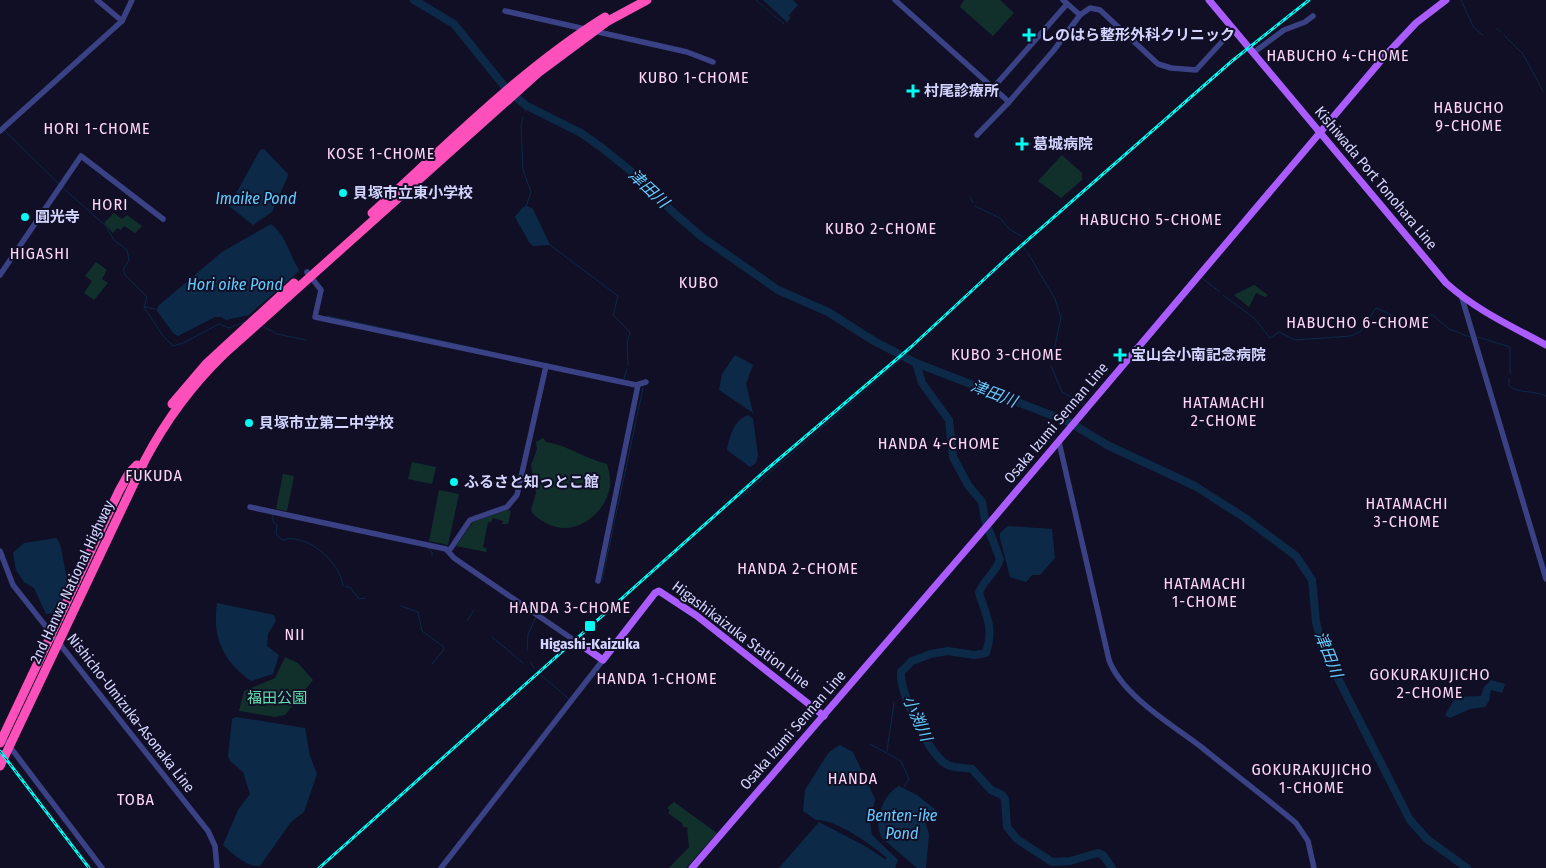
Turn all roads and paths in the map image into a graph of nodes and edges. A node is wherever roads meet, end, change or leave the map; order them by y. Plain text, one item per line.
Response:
1 (97, 0) edge
2 (132, 0) edge
3 (635, 0) edge
4 (648, 0) edge
5 (895, 0) edge
6 (1209, 0) edge
7 (1446, 0) edge
8 (1065, 2) edge
9 (505, 12) dead end
10 (1080, 15) junction
11 (1314, 16) dead end
12 (122, 21) junction
13 (588, 31) junction
14 (1230, 33) dead end
15 (1253, 53) junction
16 (713, 62) dead end
17 (993, 88) junction
18 (1009, 102) junction
19 (0, 132) edge
20 (1319, 133) junction
21 (977, 135) dead end
22 (163, 219) dead end
23 (0, 274) edge
24 (309, 274) junction
25 (1462, 298) junction
26 (1546, 345) edge
27 (546, 366) junction
28 (646, 382) dead end
29 (638, 385) junction
30 (1058, 442) junction
31 (145, 460) junction
32 (137, 466) junction
33 (126, 495) junction
34 (250, 507) dead end
35 (0, 551) edge
36 (449, 551) junction
37 (1546, 579) edge
38 (598, 581) dead end
39 (52, 633) junction
40 (62, 646) junction
41 (584, 647) joint
42 (603, 660) junction
43 (824, 716) junction
44 (0, 733) edge
45 (0, 743) edge
46 (0, 754) edge
47 (0, 766) edge
48 (0, 775) edge
49 (102, 868) edge
50 (217, 868) edge
51 (441, 868) edge
52 (692, 868) edge
53 (1314, 868) edge

1 - 12 street
2 - 12 street
3 - 13 highway, 2nd Hanwa National Highway
4 - 13 highway, 2nd Hanwa National Highway
5 - 17 street
6 - 15 main road, Kishiwada Port Tonohara Line
7 - 20 main road, Osaka Izumi Sennan Line
8 - 10 street
8 - 17 street
9 - 13 street
10 - 14 street
10 - 18 street
11 - 15 street
12 - 19 street
13 - 16 street
13 - 24 highway, 2nd Hanwa National Highway
15 - 20 main road, Kishiwada Port Tonohara Line
17 - 18 street
18 - 21 street
20 - 25 main road, Kishiwada Port Tonohara Line
20 - 30 main road, Osaka Izumi Sennan Line
22 - 23 street
24 - 27 street
24 - 31 highway, 2nd Hanwa National Highway
24 - 32 highway, 2nd Hanwa National Highway
25 - 26 main road, Kishiwada Port Tonohara Line
25 - 37 street
27 - 29 street
27 - 36 street
28 - 29 street
29 - 38 street
30 - 43 main road, Osaka Izumi Sennan Line
30 - 53 street
31 - 33 highway, 2nd Hanwa National Highway
31 - 40 highway
32 - 33 highway, 2nd Hanwa National Highway
32 - 39 highway
33 - 46 highway, 2nd Hanwa National Highway
33 - 47 highway, 2nd Hanwa National Highway
34 - 36 street
35 - 39 street, Nishicho-Umizuka-Asonaka Line
36 - 41 street
39 - 40 street, Nishicho-Umizuka-Asonaka Line
39 - 45 highway
40 - 48 highway
40 - 50 street, Nishicho-Umizuka-Asonaka Line
41 - 42 main road
42 - 43 main road, Higashikaizuka Station Line
42 - 51 street
43 - 52 main road, Osaka Izumi Sennan Line
44 - 49 street

